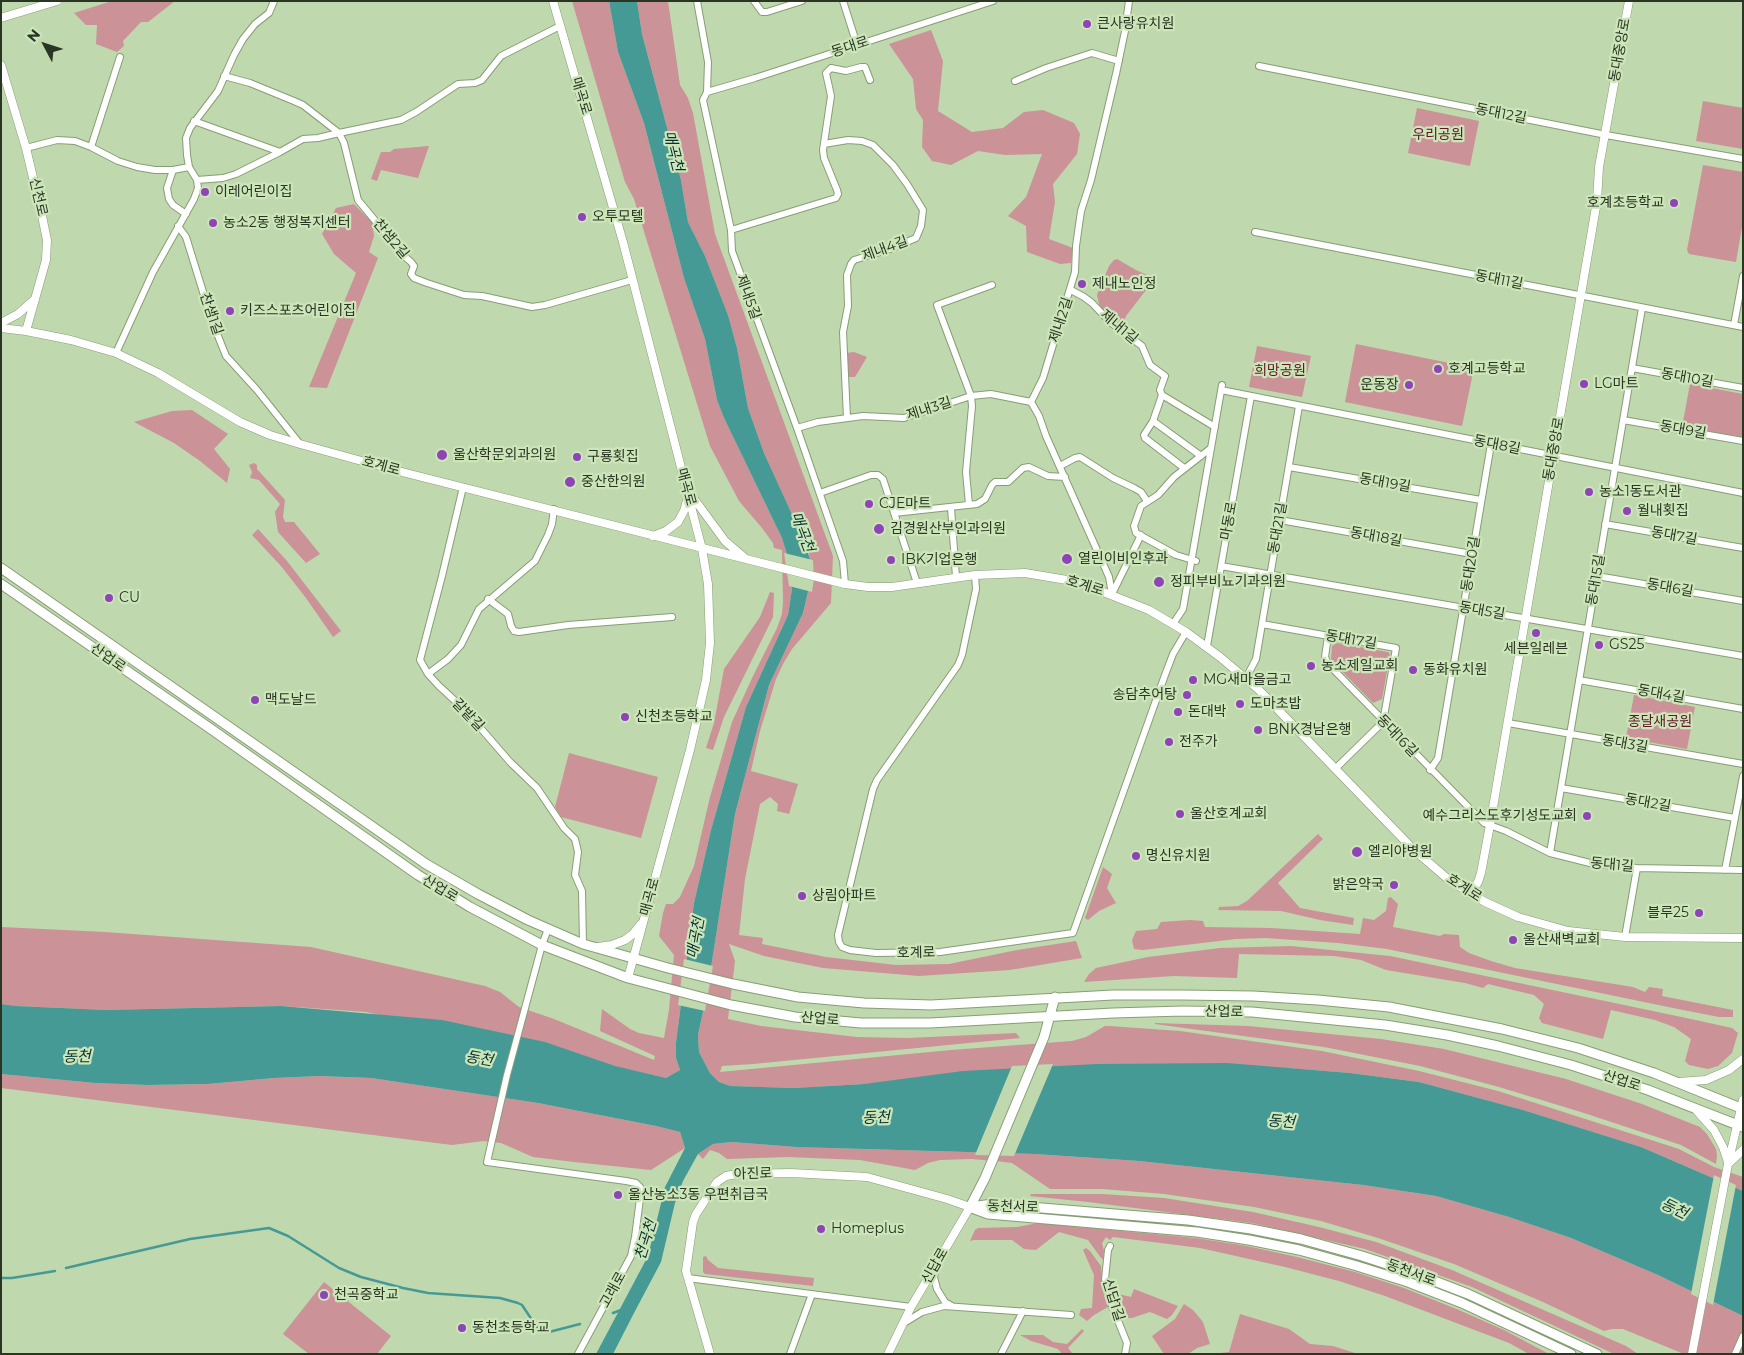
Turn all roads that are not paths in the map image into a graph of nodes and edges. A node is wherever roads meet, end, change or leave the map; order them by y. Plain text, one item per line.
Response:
1 (57, 1) edge
2 (274, 1) edge
3 (553, 1) edge
4 (697, 1) edge
5 (754, 1) edge
6 (802, 1) edge
7 (843, 1) edge
8 (993, 1) edge
9 (1129, 1) edge
10 (1629, 1) edge
11 (1, 18) edge
12 (560, 26) junction
13 (857, 45) junction
14 (120, 57) dead end
15 (1119, 60) junction
16 (1, 64) edge
17 (1259, 66) dead end
18 (224, 76) junction
19 (870, 80) dead end
20 (1015, 81) dead end
21 (707, 92) junction
22 (194, 121) junction
23 (339, 133) junction
24 (1606, 135) junction
25 (824, 144) junction
26 (91, 147) junction
27 (26, 148) junction
28 (280, 152) junction
29 (1743, 159) edge
30 (189, 167) junction
31 (173, 170) junction
32 (197, 180) junction
33 (186, 214) junction
34 (178, 226) junction
35 (732, 230) junction
36 (1255, 232) dead end
37 (1743, 276) edge
38 (632, 280) junction
39 (992, 285) dead end
40 (1071, 290) junction
41 (1581, 296) junction
42 (36, 298) junction
43 (1642, 308) junction
44 (1, 323) edge
45 (1734, 325) junction
46 (1743, 327) edge
47 (1, 328) edge
48 (26, 331) junction
49 (116, 353) junction
50 (1632, 368) junction
51 (1743, 388) edge
52 (1162, 395) junction
53 (971, 396) junction
54 (1251, 396) junction
55 (1031, 402) junction
56 (1299, 406) junction
57 (847, 418) junction
58 (1623, 420) junction
59 (1153, 421) junction
60 (1215, 427) junction
61 (797, 428) junction
62 (1743, 441) edge
63 (300, 444) junction
64 (1491, 444) junction
65 (1211, 448) junction
66 (1201, 456) junction
67 (1553, 456) junction
68 (1060, 466) junction
69 (1289, 467) junction
70 (1184, 468) junction
71 (1615, 468) junction
72 (1065, 477) junction
73 (686, 486) junction
74 (462, 487) junction
75 (820, 493) junction
76 (1743, 494) edge
77 (688, 496) junction
78 (1482, 500) junction
79 (1147, 501) junction
80 (969, 505) junction
81 (951, 508) junction
82 (554, 509) junction
83 (894, 513) junction
84 (1280, 520) junction
85 (1605, 524) junction
86 (1141, 535) junction
87 (653, 536) junction
88 (702, 548) junction
89 (1743, 548) edge
90 (1472, 554) junction
91 (748, 560) junction
92 (1193, 560) junction
93 (1221, 566) junction
94 (1, 568) edge
95 (1270, 574) junction
96 (975, 575) junction
97 (1597, 576) junction
98 (956, 577) junction
99 (917, 583) junction
100 (1, 584) edge
101 (845, 584) junction
102 (1112, 594) junction
103 (488, 599) junction
104 (1743, 601) edge
105 (1464, 608) junction
106 (672, 617) dead end
107 (1524, 618) junction
108 (1173, 624) junction
109 (1262, 624) junction
110 (1588, 629) junction
111 (1186, 632) junction
112 (1328, 636) junction
113 (1207, 646) junction
114 (1743, 656) edge
115 (428, 674) junction
116 (1246, 678) junction
117 (1579, 680) junction
118 (1743, 709) edge
119 (1384, 722) junction
120 (1508, 723) junction
121 (1570, 734) junction
122 (1743, 764) edge
123 (1335, 769) junction
124 (1430, 770) junction
125 (1743, 776) edge
126 (1561, 788) junction
127 (1735, 818) junction
128 (1490, 825) junction
129 (1550, 853) junction
130 (1637, 868) junction
131 (1725, 870) junction
132 (1743, 870) edge
133 (1470, 894) junction
134 (644, 920) junction
135 (548, 929) junction
136 (1625, 937) junction
137 (1743, 938) edge
138 (583, 944) junction
139 (542, 945) junction
140 (596, 948) junction
141 (633, 959) junction
142 (628, 978) junction
143 (1055, 997) junction
144 (1050, 1017) junction
145 (1743, 1060) edge
146 (1675, 1082) junction
147 (1692, 1106) junction
148 (1742, 1106) edge
149 (1740, 1125) edge
150 (1743, 1150) edge
151 (1728, 1164) junction
152 (970, 1207) junction
153 (1110, 1246) dead end
154 (937, 1263) junction
155 (688, 1278) junction
156 (812, 1294) junction
157 (953, 1306) junction
158 (911, 1307) junction
159 (1022, 1311) junction
160 (1071, 1315) dead end
161 (901, 1326) junction
162 (1743, 1336) edge
163 (578, 1354) edge
164 (710, 1354) edge
165 (790, 1354) edge
166 (888, 1354) edge
167 (1001, 1354) edge
168 (1125, 1354) edge
169 (1571, 1354) edge
170 (1597, 1354) edge
171 (1692, 1354) edge
172 (1735, 1354) edge

1 - 11 street
2 - 18 street
3 - 12 street, 매곡로
4 - 21 street, 제내5길
5 - 6 street
7 - 13 street
8 - 13 street, 동대로
9 - 15 street, 제내2길
10 - 24 street, 동대중앙로
12 - 23 street
12 - 38 street, 매곡로
13 - 21 street, 동대로
14 - 26 street
15 - 20 street
15 - 40 street, 제내2길
16 - 27 street, 신천로
17 - 24 street, 동대12길
18 - 22 street
18 - 23 street
19 - 25 street
21 - 35 street, 제내5길
22 - 28 street
22 - 30 street
23 - 28 street
23 - 38 street, 찬샘2길
24 - 29 street, 동대12길
24 - 41 street, 동대중앙로
25 - 35 street
25 - 57 street, 제내4길
26 - 27 street
26 - 31 street
27 - 42 street, 신천로
28 - 32 street
30 - 31 street
30 - 32 street
31 - 33 street
32 - 33 street
33 - 34 street
34 - 49 street
34 - 63 street, 찬샘1길
35 - 61 street, 제내5길
36 - 41 street, 동대11길
37 - 45 street
38 - 73 street, 매곡로
39 - 53 street
40 - 52 street, 제내1길
40 - 55 street, 제내2길
41 - 43 street, 동대11길
41 - 67 street, 동대중앙로
42 - 44 street
42 - 48 street, 신천로
43 - 45 street, 동대11길
43 - 50 street, 동대15길
45 - 46 street, 동대11길
47 - 48 street, 호계로
48 - 49 street, 호계로
49 - 63 street, 호계로
50 - 51 street, 동대10길
50 - 58 street, 동대15길
52 - 59 street
52 - 60 street
53 - 55 street, 제내3길
53 - 57 street, 제내3길
53 - 80 street
54 - 56 street, 동대8길
54 - 60 street, 동대8길
54 - 93 street, 마동로
55 - 68 street
56 - 64 street, 동대8길
56 - 69 street, 동대21길
57 - 61 street, 제내3길
58 - 62 street, 동대9길
58 - 71 street, 동대15길
59 - 66 street
59 - 70 street
60 - 65 street
61 - 75 street, 제내5길
63 - 74 street, 호계로
64 - 67 street, 동대8길
64 - 78 street, 동대20길
65 - 66 street
65 - 92 street
66 - 70 street
67 - 71 street, 동대8길
67 - 107 street, 동대중앙로
68 - 72 street
68 - 79 street
69 - 78 street, 동대19길
69 - 84 street, 동대21길
70 - 79 street
71 - 76 street, 동대8길
71 - 85 street, 동대15길
72 - 80 street
72 - 102 street
73 - 77 street, 매곡로
73 - 91 street
74 - 82 street, 호계로
74 - 115 street
75 - 83 street
75 - 101 street, 제내5길
77 - 87 street
77 - 88 street, 매곡로
78 - 90 street, 동대20길
79 - 86 street
80 - 81 street
81 - 83 street
81 - 98 street
82 - 87 street, 호계로
82 - 103 street
83 - 99 street
84 - 90 street, 동대18길
84 - 95 street, 동대21길
85 - 89 street, 동대7길
85 - 97 street, 동대15길
86 - 92 street
86 - 102 street
87 - 88 street, 호계로
88 - 91 street, 호계로
88 - 134 street, 매곡로
90 - 105 street, 동대20길
91 - 101 street, 호계로
92 - 108 street
93 - 95 street, 동대5길
93 - 113 street, 마동로
94 - 135 main road, 산업로
95 - 105 street, 동대5길
95 - 109 street, 동대21길
96 - 98 street, 호계로
96 - 102 street, 호계로
96 - 111 street, 호계로
97 - 104 street, 동대6길
97 - 110 street, 동대15길
98 - 99 street, 호계로
99 - 101 street, 호계로
100 - 139 main road, 산업로
102 - 108 street, 호계로
103 - 106 street
103 - 115 street
105 - 107 street, 동대5길
105 - 124 street, 동대20길
107 - 110 street, 동대5길
107 - 120 street, 동대중앙로
108 - 111 street, 호계로
109 - 112 street, 동대17길
109 - 116 street, 동대21길
110 - 114 street, 동대5길
110 - 117 street, 동대15길
111 - 113 street, 호계로
112 - 119 street, 동대16길
112 - 119 street, 동대17길
113 - 116 street, 호계로
115 - 138 street, 갈밭길
116 - 123 street, 호계로
117 - 118 street, 동대4길
117 - 121 street, 동대15길
119 - 123 street
119 - 124 street, 동대16길
120 - 121 street, 동대3길
120 - 128 street, 동대중앙로
121 - 122 street, 동대3길
121 - 126 street, 동대15길
123 - 133 street, 호계로
124 - 128 street, 동대16길
125 - 127 street
126 - 127 street, 동대2길
126 - 129 street, 동대15길
127 - 131 street
128 - 129 street, 동대1길
128 - 133 street, 동대중앙로
129 - 130 street, 동대1길
130 - 131 street, 동대1길
130 - 136 street
131 - 132 street, 동대1길
133 - 136 street, 호계로
134 - 140 street
134 - 141 street, 매곡로
135 - 138 main road, 산업로
135 - 139 street
136 - 137 street, 호계로
138 - 140 main road, 산업로
139 - 142 main road, 산업로
139 - 163 street, 고래로
140 - 141 main road, 산업로
141 - 142 street, 매곡로
141 - 143 main road, 산업로
142 - 144 main road, 산업로
143 - 144 main road, 신답로
143 - 146 main road, 산업로
144 - 147 main road, 산업로
144 - 152 main road, 신답로
145 - 146 street
146 - 148 main road, 산업로
147 - 149 main road, 산업로
147 - 151 street
148 - 149 street
149 - 151 street
150 - 151 street
151 - 171 street
152 - 154 street, 신답로
152 - 155 street, 아진로
152 - 169 main road, 동천서로
152 - 170 main road, 동천서로
153 - 168 street, 신답1길
154 - 157 street
154 - 158 street, 신답로
155 - 156 street
155 - 164 street, 아진로
156 - 158 street
156 - 165 street
157 - 159 street
157 - 161 street
158 - 161 street, 신답로
159 - 160 street
159 - 167 street
161 - 166 street, 신답로
162 - 172 street

